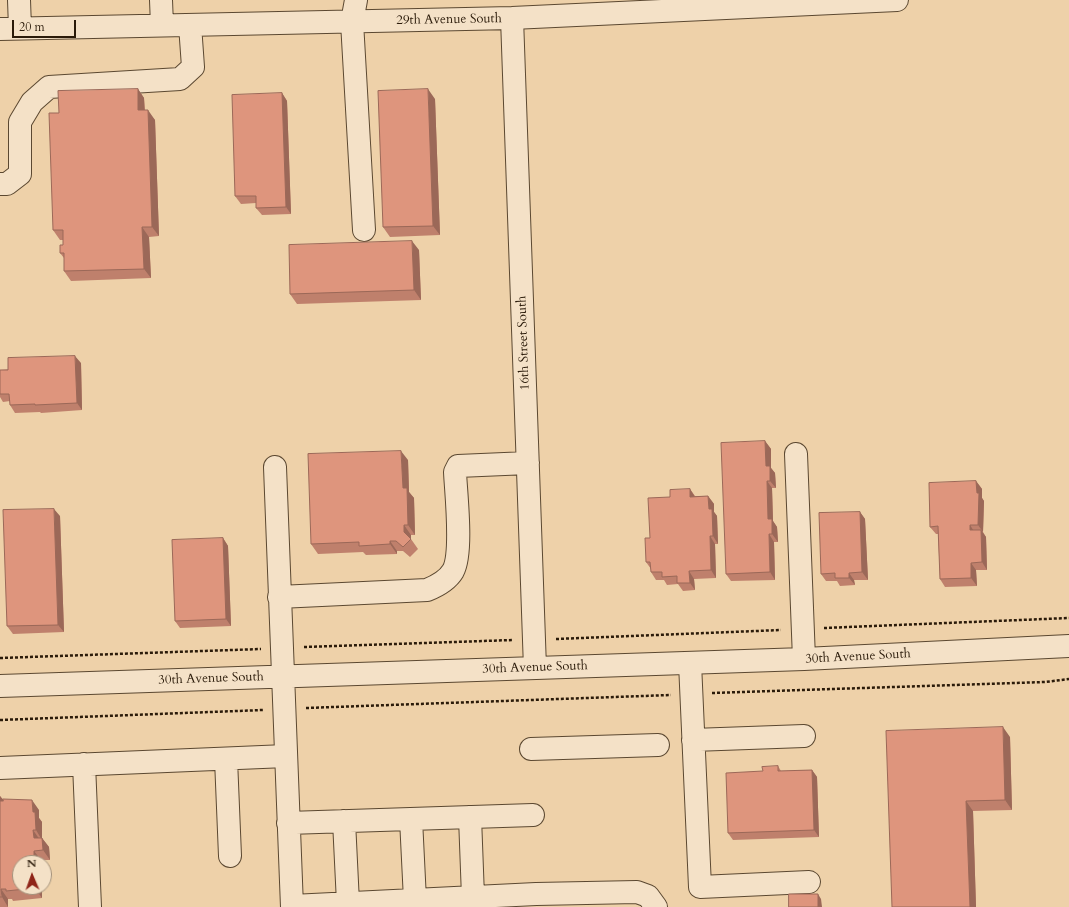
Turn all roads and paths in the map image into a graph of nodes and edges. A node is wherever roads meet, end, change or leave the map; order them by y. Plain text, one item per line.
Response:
1 (19, 0) edge
2 (161, 0) edge
3 (356, 0) edge
4 (897, 0) edge
5 (778, 3) edge
6 (572, 8) edge
7 (512, 18) junction
8 (352, 22) junction
9 (162, 25) junction
10 (190, 25) junction
11 (10, 28) edge
12 (0, 184) edge
13 (364, 230) dead end
14 (796, 454) dead end
15 (528, 463) junction
16 (274, 467) dead end
17 (279, 597) junction
18 (1069, 646) edge
19 (804, 660) junction
20 (690, 663) junction
21 (535, 668) junction
22 (283, 677) junction
23 (1069, 679) edge
24 (0, 686) edge
25 (690, 694) junction
26 (284, 709) junction
27 (0, 720) edge
28 (804, 736) dead end
29 (693, 740) junction
30 (658, 745) dead end
31 (531, 749) dead end
32 (286, 756) junction
33 (226, 759) junction
34 (84, 764) junction
35 (0, 768) edge
36 (533, 815) dead end
37 (470, 817) junction
38 (412, 819) junction
39 (344, 822) junction
40 (288, 823) junction
41 (230, 856) dead end
42 (809, 882) dead end
43 (473, 897) junction
44 (415, 900) junction
45 (348, 903) junction
46 (292, 906) edge
47 (90, 907) edge
48 (656, 907) edge

1 - 11 street
2 - 9 street
3 - 8 street
4 - 5 street, 29th Avenue South
5 - 6 street, 29th Avenue South
6 - 7 street, 29th Avenue South
7 - 8 street, 29th Avenue South
7 - 15 street, 16th Street South
8 - 10 street, 29th Avenue South
8 - 13 street
9 - 10 street, 29th Avenue South
9 - 11 street, 29th Avenue South
10 - 12 street
14 - 19 street
15 - 17 street
15 - 21 street, 16th Street South
16 - 17 street
17 - 22 street
18 - 19 street, 30th Avenue South
19 - 20 street, 30th Avenue South
20 - 21 street, 30th Avenue South
20 - 25 street
21 - 22 street, 30th Avenue South
22 - 24 street, 30th Avenue South
22 - 26 street
23 - 25 path
25 - 26 path
25 - 29 street
26 - 27 path
26 - 32 street
28 - 29 street
29 - 42 street
30 - 31 street
32 - 33 street
32 - 40 street
33 - 34 street
33 - 41 street
34 - 35 street
34 - 47 street
36 - 37 street
37 - 38 street
37 - 43 street
38 - 39 street
38 - 44 street
39 - 40 street
39 - 45 street
40 - 46 street
43 - 44 street
43 - 48 street
44 - 45 street
45 - 46 street

